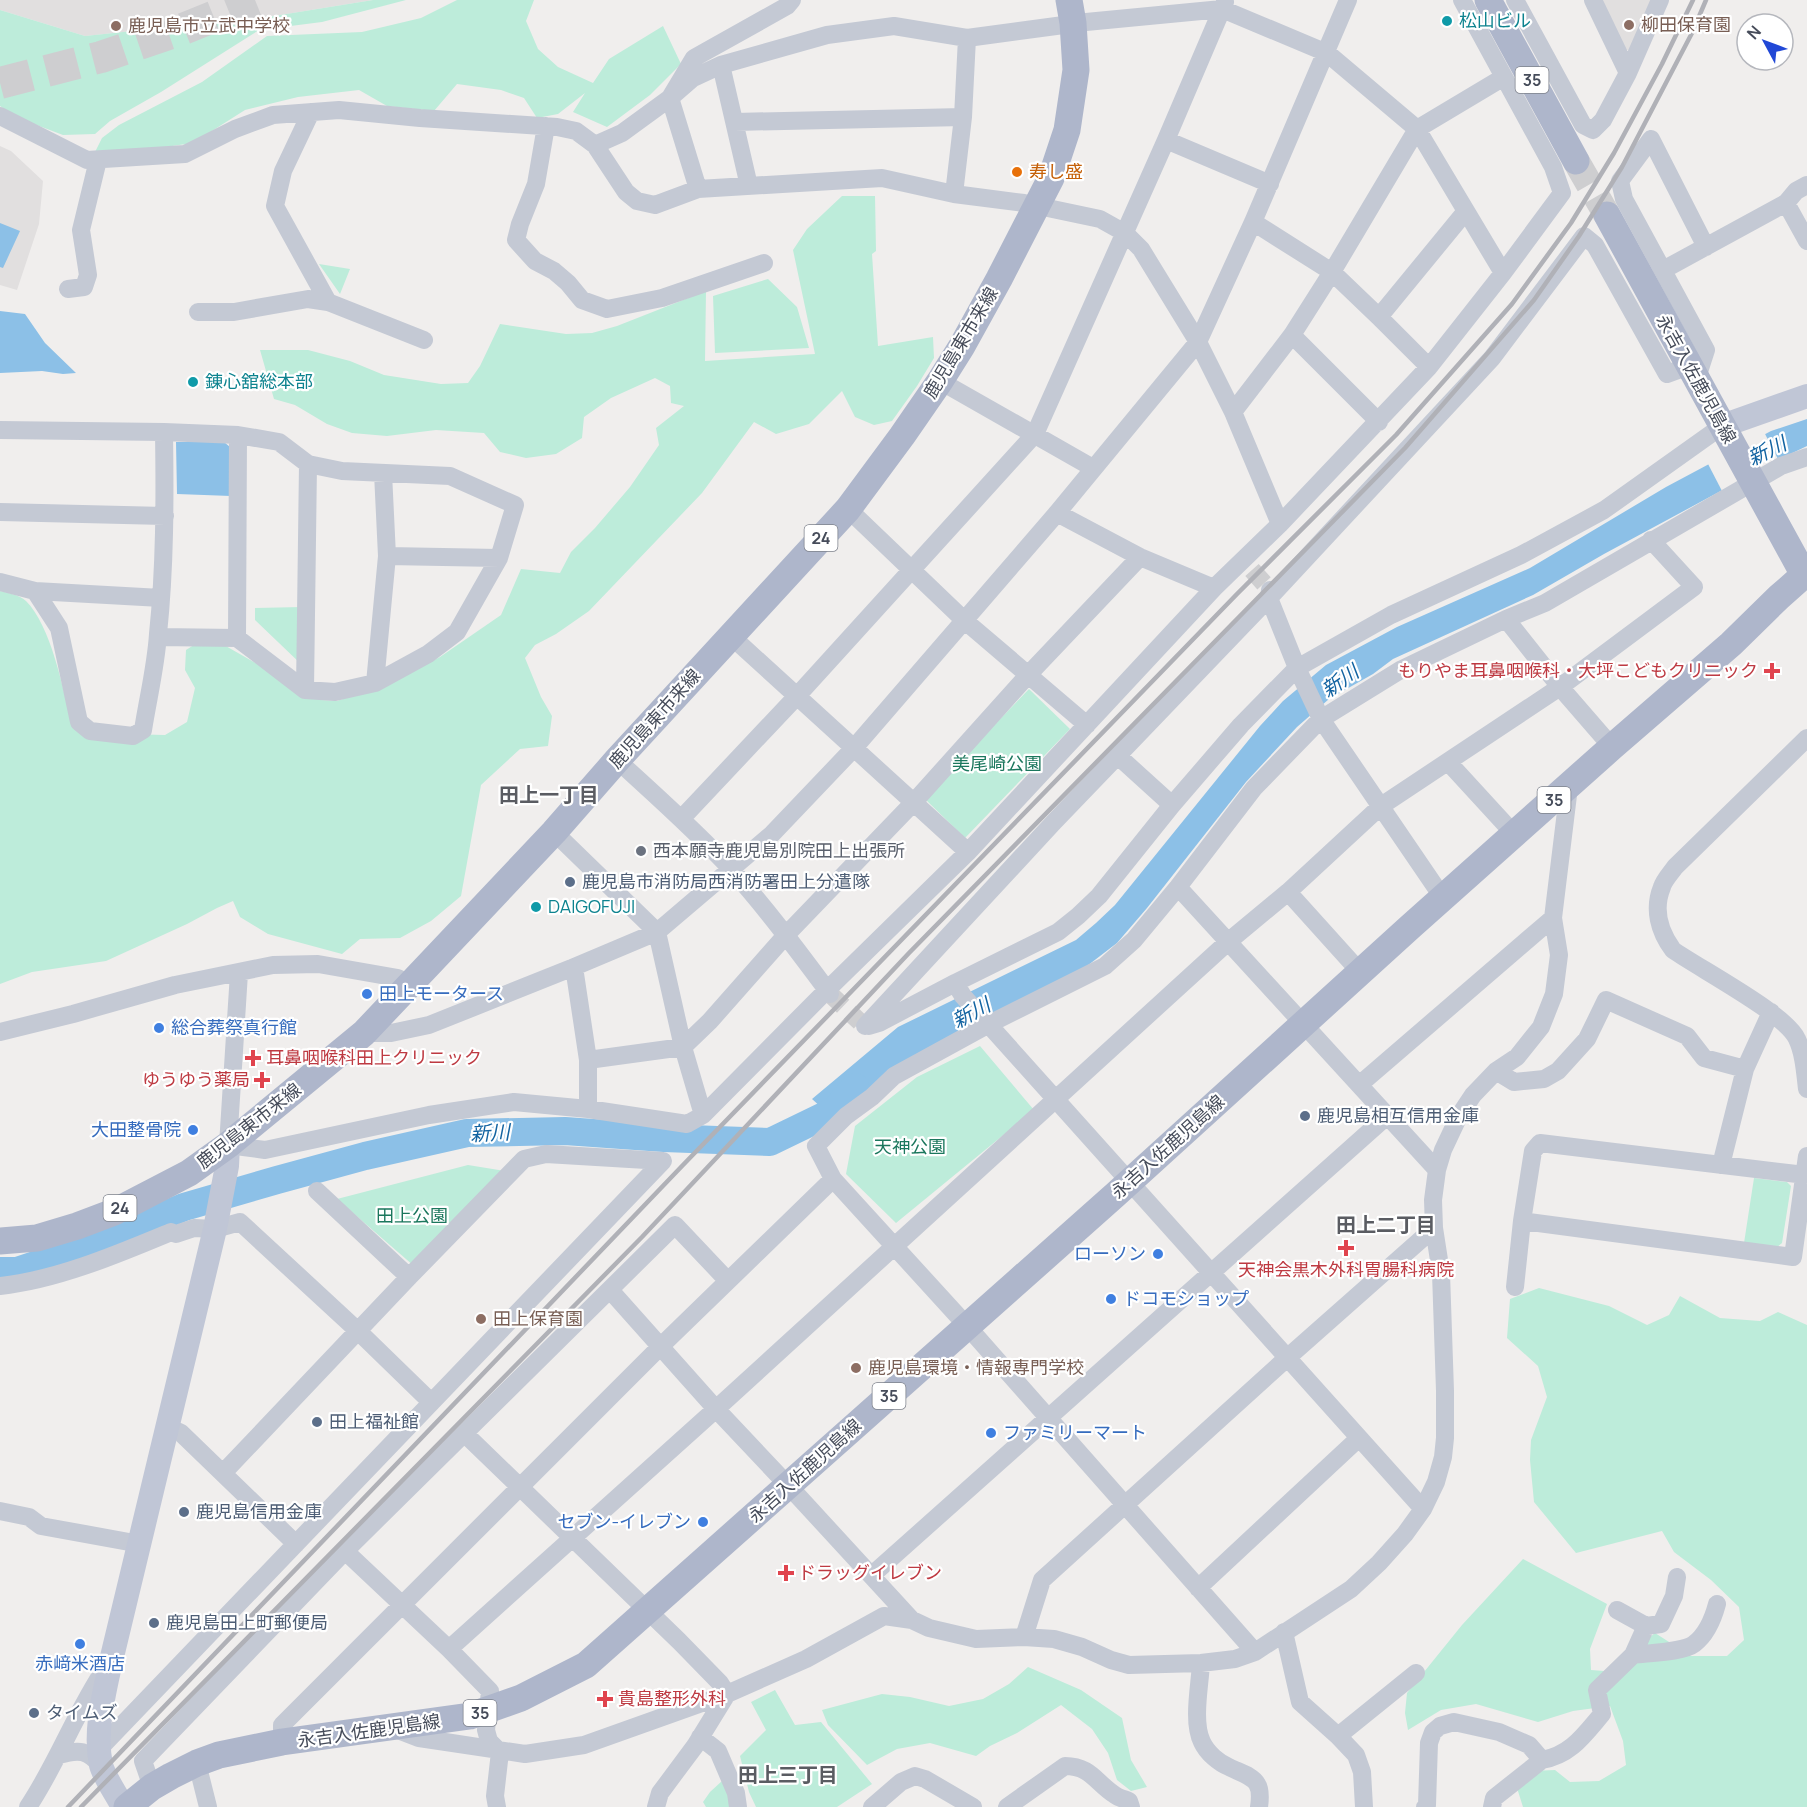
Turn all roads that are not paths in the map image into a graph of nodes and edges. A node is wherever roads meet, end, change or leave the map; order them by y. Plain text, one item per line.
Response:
1 (792, 0) edge
2 (1348, 0) edge
3 (1462, 0) edge
4 (1488, 0) edge
5 (1515, 0) edge
6 (1593, 0) edge
7 (1660, 0) edge
8 (1224, 5) edge
9 (1201, 6) edge
10 (1071, 12) edge
11 (967, 38) junction
12 (1327, 53) junction
13 (721, 65) junction
14 (1628, 73) junction
15 (1504, 77) junction
16 (670, 98) junction
17 (311, 112) junction
18 (0, 116) edge
19 (963, 117) junction
20 (735, 122) junction
21 (546, 126) junction
22 (1417, 129) junction
23 (1166, 140) junction
24 (595, 145) junction
25 (98, 160) junction
26 (1576, 161) tunnel mouth
27 (1270, 184) junction
28 (1807, 185) edge
29 (749, 186) junction
30 (698, 189) junction
31 (954, 194) junction
32 (1786, 203) junction
33 (1037, 206) junction
34 (1466, 211) junction
35 (1607, 215) tunnel mouth
36 (1253, 222) junction
37 (1125, 233) junction
38 (1807, 241) edge
39 (1706, 247) junction
40 (764, 263) dead end
41 (1664, 270) junction
42 (1332, 272) junction
43 (1503, 273) junction
44 (68, 289) dead end
45 (328, 302) junction
46 (198, 312) dead end
47 (1380, 316) junction
48 (1292, 335) junction
49 (424, 340) dead end
50 (1198, 342) junction
51 (1429, 367) junction
52 (1693, 373) junction
53 (940, 381) junction
54 (1807, 396) edge
55 (1233, 412) junction
56 (1379, 422) junction
57 (1722, 426) junction
58 (0, 430) edge
59 (164, 432) junction
60 (1035, 434) junction
61 (238, 435) junction
62 (1807, 456) edge
63 (309, 464) junction
64 (1093, 468) junction
65 (383, 473) junction
66 (1754, 484) junction
67 (848, 509) junction
68 (0, 512) edge
69 (1057, 513) junction
70 (165, 516) junction
71 (1280, 524) junction
72 (1651, 540) junction
73 (387, 556) junction
74 (1140, 557) junction
75 (499, 558) junction
76 (911, 570) junction
77 (1806, 577) edge
78 (0, 582) edge
79 (1214, 588) junction
80 (35, 591) junction
81 (1269, 594) junction
82 (161, 598) junction
83 (1506, 619) junction
84 (965, 621) junction
85 (731, 636) junction
86 (158, 637) junction
87 (237, 638) junction
88 (1297, 669) junction
89 (1028, 675) junction
90 (375, 683) junction
91 (1560, 687) junction
92 (305, 690) junction
93 (797, 696) junction
94 (1322, 719) junction
95 (1086, 726) junction
96 (1807, 738) edge
97 (1612, 747) junction
98 (854, 748) junction
99 (1118, 756) junction
100 (617, 760) junction
101 (1448, 762) junction
102 (1569, 787) junction
103 (914, 802) junction
104 (1172, 805) junction
105 (1381, 806) junction
106 (681, 819) junction
107 (554, 832) junction
108 (1515, 835) junction
109 (968, 852) junction
110 (730, 868) junction
111 (1178, 887) junction
112 (1287, 892) junction
113 (1443, 898) junction
114 (1553, 918) junction
115 (657, 932) junction
116 (786, 935) junction
117 (1229, 942) junction
118 (574, 967) junction
119 (239, 973) junction
120 (1360, 973) junction
121 (955, 983) junction
122 (409, 987) junction
123 (828, 992) junction
124 (1771, 1012) junction
125 (989, 1024) junction
126 (1303, 1024) junction
127 (0, 1032) edge
128 (364, 1033) junction
129 (683, 1047) junction
130 (1805, 1059) edge
131 (588, 1060) junction
132 (1745, 1069) junction
133 (1496, 1071) junction
134 (1359, 1085) junction
135 (1807, 1089) edge
136 (1056, 1100) junction
137 (588, 1109) junction
138 (703, 1115) junction
139 (1387, 1116) junction
140 (227, 1155) junction
141 (1807, 1156) edge
142 (1721, 1165) junction
143 (1437, 1170) junction
144 (1805, 1175) junction
145 (833, 1179) junction
146 (1130, 1182) junction
147 (317, 1191) dead end
148 (217, 1218) junction
149 (1522, 1221) junction
150 (1434, 1228) junction
151 (0, 1241) edge
152 (895, 1246) junction
153 (1211, 1272) junction
154 (409, 1277) junction
155 (728, 1281) junction
156 (0, 1286) edge
157 (1515, 1287) dead end
158 (610, 1290) junction
159 (967, 1326) junction
160 (358, 1331) junction
161 (661, 1346) junction
162 (1287, 1358) junction
163 (431, 1402) junction
164 (716, 1409) junction
165 (1048, 1419) junction
166 (168, 1427) junction
167 (465, 1434) junction
168 (1359, 1438) junction
169 (223, 1473) junction
170 (519, 1486) junction
171 (789, 1486) junction
172 (1125, 1505) junction
173 (1423, 1509) junction
174 (0, 1511) edge
175 (573, 1538) junction
176 (140, 1544) junction
177 (296, 1544) junction
178 (345, 1551) junction
179 (872, 1575) junction
180 (1677, 1576) dead end
181 (1198, 1588) junction
182 (401, 1604) junction
183 (1718, 1604) dead end
184 (648, 1610) junction
185 (1617, 1610) dead end
186 (912, 1620) junction
187 (1646, 1626) junction
188 (1284, 1632) junction
189 (1024, 1637) junction
190 (449, 1649) junction
191 (1255, 1652) junction
192 (1634, 1655) junction
193 (111, 1661) junction
194 (1201, 1663) junction
195 (1416, 1673) dead end
196 (727, 1694) junction
197 (488, 1711) junction
198 (392, 1727) junction
199 (1338, 1736) junction
200 (700, 1737) junction
201 (282, 1742) junction
202 (500, 1752) junction
203 (59, 1755) junction
204 (101, 1757) junction
205 (1542, 1760) junction
206 (197, 1763) junction
207 (152, 1787) junction
208 (28, 1807) edge
209 (125, 1807) edge
210 (208, 1807) edge
211 (497, 1807) edge
212 (656, 1807) edge
213 (738, 1807) edge
214 (872, 1807) edge
215 (973, 1807) edge
216 (1007, 1807) edge
217 (1131, 1807) edge
218 (1259, 1807) edge
219 (1364, 1807) edge
220 (1425, 1807) edge
221 (1492, 1807) edge

1 - 16 street
2 - 12 street
3 - 15 street
4 - 26 main road, 35
5 - 14 street
6 - 14 street
7 - 14 street
8 - 9 street
8 - 12 street
8 - 23 street
9 - 10 street
10 - 11 street
10 - 33 main road, 鹿児島東市来線 / 24
11 - 13 street
11 - 19 street
12 - 22 street
12 - 27 street
13 - 16 street
13 - 20 street
15 - 22 street
15 - 43 street
16 - 24 street
16 - 30 street
17 - 21 street
17 - 25 street
17 - 45 street
18 - 25 street
19 - 20 street
19 - 31 street
20 - 29 street
21 - 24 street
21 - 40 street
22 - 34 street
22 - 42 street
23 - 27 street
23 - 37 street
24 - 30 street
25 - 44 street
27 - 36 street
28 - 32 street
29 - 30 street
29 - 31 street
31 - 33 street
32 - 38 street
32 - 39 street
33 - 37 street
33 - 53 main road, 鹿児島東市来線 / 24
34 - 43 street
34 - 47 street
35 - 52 main road, 永吉入佐鹿児島線 / 35
36 - 42 street
36 - 50 street
37 - 50 street
37 - 60 street
39 - 41 street
39 - 41 street
41 - 52 street
42 - 47 street
42 - 48 street
43 - 51 street
45 - 46 street
45 - 49 street
47 - 51 street
48 - 55 street
48 - 56 street
50 - 55 street
50 - 64 street
51 - 56 street
52 - 57 main road, 永吉入佐鹿児島線 / 35
52 - 81 street
53 - 60 street
53 - 67 main road, 鹿児島東市来線 / 24
54 - 57 street
55 - 71 street
56 - 71 street
57 - 66 main road, 永吉入佐鹿児島線 / 35
57 - 88 street
58 - 59 street
59 - 61 street
59 - 70 street
60 - 64 street
60 - 76 street
61 - 63 street
61 - 87 street
62 - 66 street
63 - 65 street
63 - 92 street
64 - 69 street
65 - 73 street
65 - 75 street
66 - 72 street
66 - 77 main road, 永吉入佐鹿児島線 / 35
67 - 76 street
67 - 85 main road, 鹿児島東市来線 / 24
68 - 70 street
69 - 74 street
69 - 84 street
70 - 82 street
71 - 79 street
72 - 83 street
72 - 91 street
73 - 75 street
73 - 90 street
74 - 79 street
74 - 89 street
75 - 90 street
76 - 84 street
76 - 93 street
77 - 97 main road, 永吉入佐鹿児島線 / 35
78 - 80 street
79 - 95 street
80 - 82 street
80 - 86 street
81 - 88 street
81 - 99 street
82 - 86 street
83 - 91 street
83 - 94 street
84 - 89 street
84 - 98 street
85 - 93 street
85 - 100 main road, 鹿児島東市来線 / 24
86 - 87 street
87 - 92 street
88 - 94 street
88 - 104 street
89 - 95 street
89 - 103 street
90 - 92 street
91 - 97 street
91 - 101 street
93 - 98 street
93 - 106 street
94 - 105 street
94 - 111 street
95 - 109 street
96 - 124 street
97 - 102 main road, 永吉入佐鹿児島線 / 35
98 - 103 street
98 - 110 street
99 - 104 street
99 - 121 street
100 - 106 street
100 - 107 main road, 鹿児島東市来線 / 24
101 - 105 street
101 - 108 street
102 - 108 main road, 永吉入佐鹿児島線 / 35
102 - 114 street
103 - 109 street
103 - 116 street
104 - 121 street
105 - 112 street
105 - 113 street
106 - 110 street
107 - 115 street
107 - 122 main road, 鹿児島東市来線 / 24
108 - 113 main road, 永吉入佐鹿児島線 / 35
109 - 123 street
110 - 115 street
110 - 116 street
111 - 117 street
111 - 125 street
112 - 117 street
112 - 120 street
113 - 120 main road, 永吉入佐鹿児島線 / 35
114 - 133 street
114 - 134 street
115 - 118 street
115 - 129 street
116 - 123 street
116 - 129 street
117 - 126 street
117 - 136 street
118 - 128 street
118 - 131 street
119 - 122 street
119 - 127 street
119 - 140 street
120 - 126 main road, 永吉入佐鹿児島線 / 35
121 - 125 street
122 - 128 main road, 鹿児島東市来線 / 24
123 - 138 street
124 - 130 street
124 - 132 street
125 - 136 street
125 - 145 street
126 - 134 street
126 - 146 main road, 永吉入佐鹿児島線 / 35
128 - 140 main road, 鹿児島東市来線 / 24
129 - 131 street
129 - 138 street
130 - 135 street
131 - 137 street
132 - 133 street
132 - 142 street
133 - 143 street
134 - 139 street
136 - 146 street
136 - 152 street
137 - 138 street
137 - 140 street
139 - 143 street
139 - 153 street
140 - 148 street
140 - 151 main road, 鹿児島東市来線 / 24
141 - 144 street
142 - 144 street
142 - 149 street
143 - 150 street
144 - 149 street
145 - 152 street
145 - 155 street
146 - 153 street
146 - 159 main road, 永吉入佐鹿児島線 / 35
147 - 154 street
148 - 156 street
148 - 160 street
148 - 166 street
149 - 157 street
150 - 162 street
150 - 173 street
152 - 159 street
152 - 164 street
153 - 162 street
153 - 165 street
154 - 160 street
154 - 163 street
155 - 158 street
155 - 161 street
158 - 161 street
158 - 167 street
159 - 165 street
159 - 171 main road, 永吉入佐鹿児島線 / 35
160 - 163 street
160 - 169 street
161 - 164 street
161 - 170 street
162 - 168 street
162 - 172 street
163 - 177 street
164 - 171 street
164 - 175 street
165 - 172 street
165 - 179 street
166 - 169 street
166 - 176 street
167 - 170 street
167 - 178 street
168 - 173 street
168 - 181 street
169 - 177 street
170 - 175 street
170 - 182 street
171 - 179 street
171 - 184 main road, 永吉入佐鹿児島線 / 35
172 - 181 street
172 - 189 street
173 - 188 street
174 - 176 street
175 - 184 street
175 - 190 street
176 - 193 street
177 - 204 street
178 - 182 street
178 - 207 street
179 - 186 street
180 - 187 street
181 - 191 street
182 - 190 street
182 - 201 street
183 - 192 street
184 - 196 street
184 - 197 main road, 永吉入佐鹿児島線 / 35
185 - 187 street
186 - 189 street
186 - 196 street
187 - 192 street
188 - 191 street
188 - 199 street
189 - 194 street
190 - 197 street
191 - 194 street
192 - 205 street
193 - 203 street
193 - 204 street
194 - 218 street
195 - 199 street
196 - 200 street
196 - 202 street
197 - 198 main road, 永吉入佐鹿児島線 / 35
197 - 202 street
198 - 201 main road, 永吉入佐鹿児島線 / 35
198 - 202 street
199 - 219 street
200 - 212 street
200 - 213 street
201 - 206 main road, 永吉入佐鹿児島線 / 35
202 - 211 street
203 - 204 street
203 - 208 street
204 - 209 street
205 - 220 street
205 - 221 street
206 - 207 main road, 永吉入佐鹿児島線 / 35
206 - 210 street
207 - 209 main road, 永吉入佐鹿児島線 / 35
214 - 215 street
216 - 217 street

